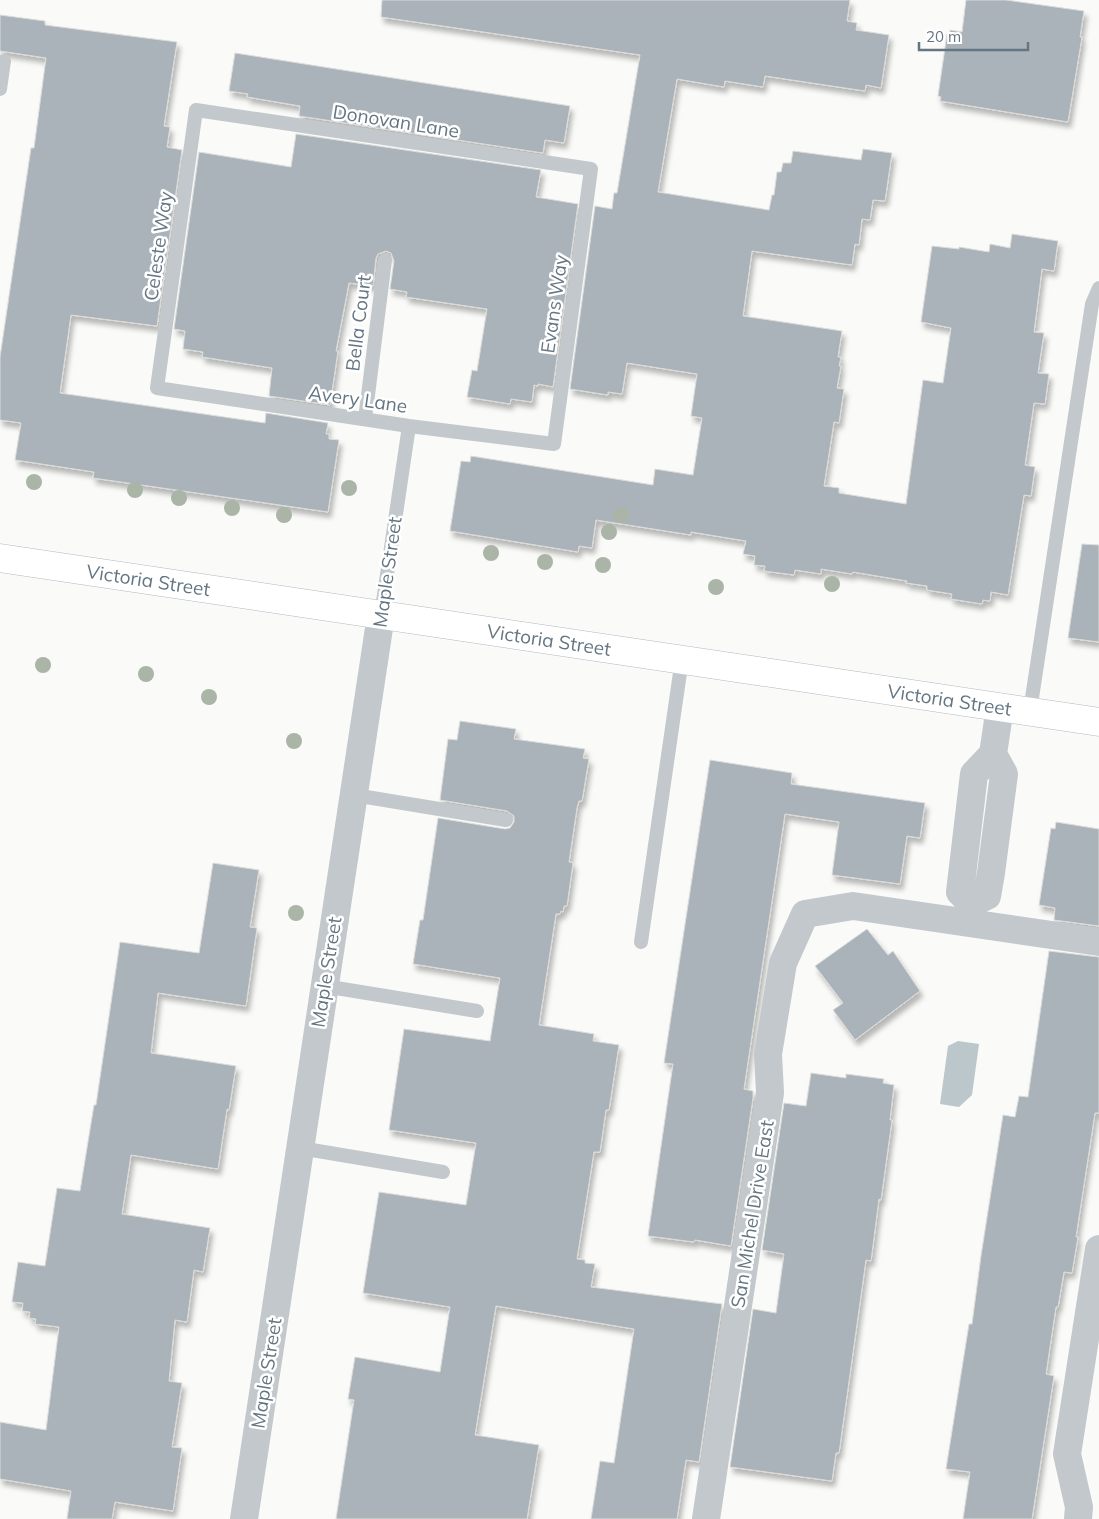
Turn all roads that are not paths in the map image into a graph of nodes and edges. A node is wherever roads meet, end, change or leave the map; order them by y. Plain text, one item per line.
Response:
1 (4, 61) dead end
2 (0, 89) edge
3 (196, 110) joint
4 (592, 169) joint
5 (385, 260) dead end
6 (1099, 288) edge
7 (157, 388) joint
8 (366, 419) junction
9 (409, 426) junction
10 (554, 444) joint
11 (0, 558) edge
12 (381, 615) junction
13 (682, 659) junction
14 (1000, 707) junction
15 (1030, 711) junction
16 (1099, 722) edge
17 (354, 795) junction
18 (506, 820) dead end
19 (970, 913) junction
20 (640, 942) dead end
21 (1099, 942) edge
22 (324, 986) junction
23 (477, 1011) dead end
24 (300, 1148) junction
25 (443, 1172) dead end
26 (1099, 1249) edge
27 (244, 1519) edge
28 (706, 1519) edge
29 (1078, 1519) edge

1 - 2 lane
3 - 4 lane, Donovan Lane
3 - 7 lane, Celeste Way
4 - 10 lane, Evans Way
5 - 8 lane, Bella Court
6 - 15 lane
7 - 8 lane, Avery Lane
8 - 9 lane, Avery Lane
9 - 10 lane, Avery Lane
9 - 12 lane, Maple Street
11 - 12 main road, Victoria Street
12 - 13 main road, Victoria Street
12 - 17 street, Maple Street
13 - 14 main road, Victoria Street
13 - 20 lane
14 - 15 main road, Victoria Street
14 - 19 street
15 - 16 main road, Victoria Street
17 - 18 lane
17 - 22 street, Maple Street
19 - 21 street
19 - 28 street, San Michel Drive East
22 - 23 lane
22 - 24 street, Maple Street
24 - 25 lane
24 - 27 street, Maple Street
26 - 29 street

